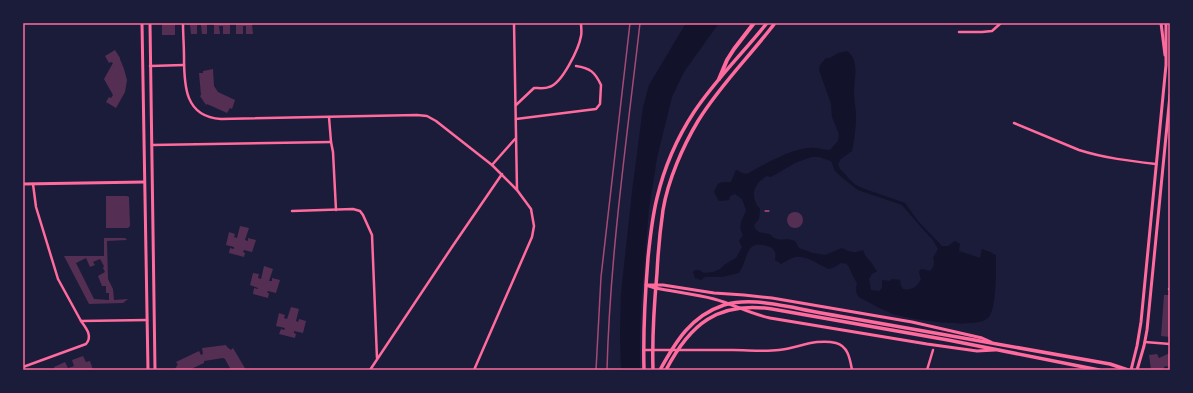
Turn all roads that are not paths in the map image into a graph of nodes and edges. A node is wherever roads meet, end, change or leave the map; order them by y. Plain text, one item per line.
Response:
1 (142, 23) edge
2 (150, 23) edge
3 (183, 23) edge
4 (514, 23) edge
5 (581, 23) edge
6 (754, 23) edge
7 (767, 23) edge
8 (775, 23) edge
9 (1001, 23) edge
10 (1161, 23) edge
11 (1166, 24) edge
12 (959, 32) dead end
13 (184, 65) junction
14 (1166, 65) junction
15 (150, 66) junction
16 (576, 66) dead end
17 (719, 78) junction
18 (1170, 95) edge
19 (516, 106) junction
20 (330, 117) junction
21 (516, 119) junction
22 (1014, 123) dead end
23 (516, 138) junction
24 (331, 142) junction
25 (152, 145) junction
26 (1157, 164) junction
27 (492, 165) junction
28 (502, 174) junction
29 (144, 182) junction
30 (23, 184) edge
31 (33, 184) junction
32 (517, 190) junction
33 (336, 210) junction
34 (292, 211) dead end
35 (646, 285) junction
36 (655, 286) junction
37 (147, 320) junction
38 (81, 321) junction
39 (949, 338) junction
40 (1145, 342) junction
41 (1170, 344) edge
42 (999, 345) junction
43 (644, 350) junction
44 (653, 350) junction
45 (933, 350) dead end
46 (998, 350) junction
47 (377, 359) junction
48 (23, 367) edge
49 (148, 370) edge
50 (155, 370) edge
51 (370, 370) edge
52 (474, 370) edge
53 (644, 370) edge
54 (654, 370) edge
55 (660, 370) edge
56 (666, 370) edge
57 (852, 370) edge
58 (927, 370) edge
59 (1099, 370) edge
60 (1129, 370) edge
61 (1137, 370) edge

1 - 29 street
2 - 15 street
3 - 13 street
4 - 19 street
5 - 19 street
6 - 17 main road
7 - 17 main road
8 - 36 main road
9 - 12 street
10 - 14 street
11 - 14 street
13 - 15 street
13 - 20 street
14 - 26 street
15 - 25 street
16 - 21 street
17 - 35 main road
18 - 40 street
19 - 21 street
20 - 24 street
20 - 27 street
21 - 23 street
22 - 26 street
23 - 27 street
23 - 32 street
24 - 25 street
24 - 33 street
25 - 50 street
26 - 60 street
27 - 28 street
28 - 32 street
28 - 47 street
29 - 31 street
29 - 37 street
30 - 31 street
31 - 38 street
32 - 52 street
33 - 34 street
33 - 47 street
35 - 36 street
35 - 43 main road
36 - 42 street
36 - 44 main road
36 - 46 street
37 - 38 street
37 - 49 street
38 - 48 street
39 - 42 main road
39 - 46 main road
39 - 55 main road
39 - 56 main road
40 - 41 street
40 - 61 street
42 - 60 main road
43 - 44 street
43 - 53 main road
44 - 54 main road
44 - 57 street
45 - 58 street
46 - 59 main road
47 - 51 street

